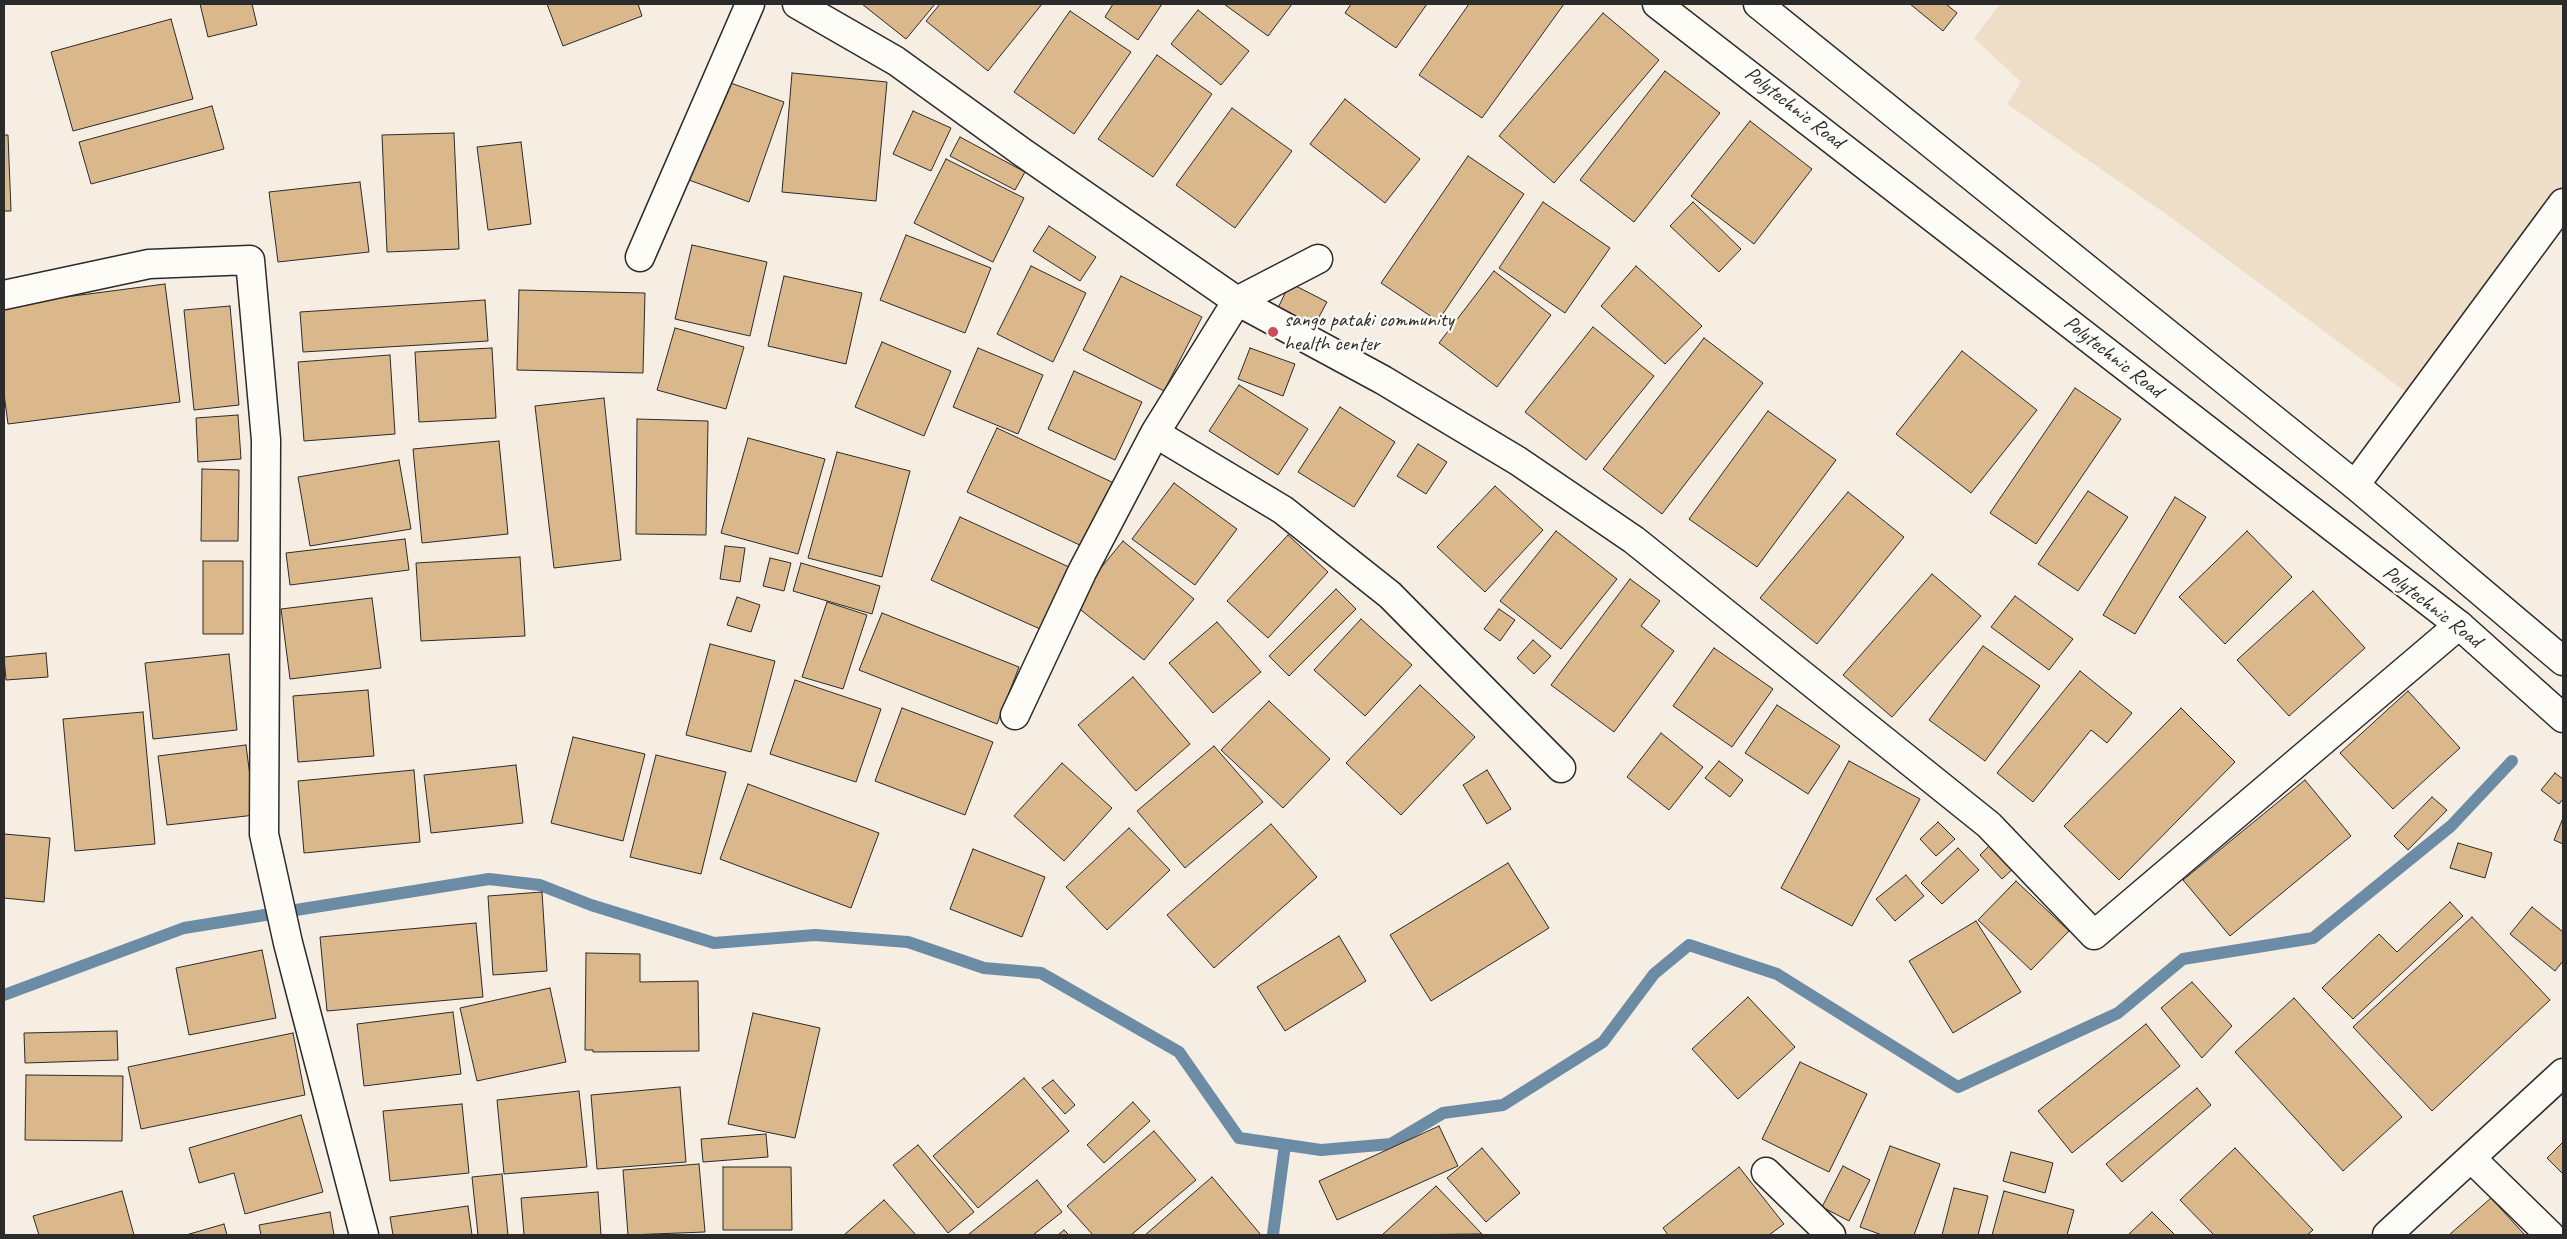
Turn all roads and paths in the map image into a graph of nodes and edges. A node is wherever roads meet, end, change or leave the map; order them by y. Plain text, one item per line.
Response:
1 (750, 4) edge
2 (797, 4) edge
3 (1657, 4) edge
4 (1758, 4) edge
5 (2563, 203) edge
6 (640, 257) dead end
7 (1318, 259) dead end
8 (4, 295) edge
9 (1237, 301) junction
10 (1155, 433) junction
11 (2355, 485) junction
12 (2427, 548) junction
13 (2394, 577) junction
14 (2459, 624) junction
15 (2563, 661) edge
16 (1015, 715) dead end
17 (2563, 718) edge
18 (1560, 768) dead end
19 (2563, 1073) edge
20 (2471, 1158) junction
21 (1766, 1172) dead end
22 (364, 1235) edge
23 (1831, 1235) edge
24 (2387, 1235) edge
25 (2550, 1235) edge

1 - 6 street
2 - 9 street
3 - 13 street, Polytechnic Road
4 - 11 street, Polytechnic Road
5 - 11 street
7 - 9 street
8 - 22 street
9 - 10 street
9 - 14 street
10 - 16 street
10 - 18 street
11 - 12 street, Polytechnic Road
12 - 13 street
12 - 15 street, Polytechnic Road
13 - 14 street, Polytechnic Road
14 - 17 street, Polytechnic Road
19 - 20 street
20 - 24 street
20 - 25 street
21 - 23 street

